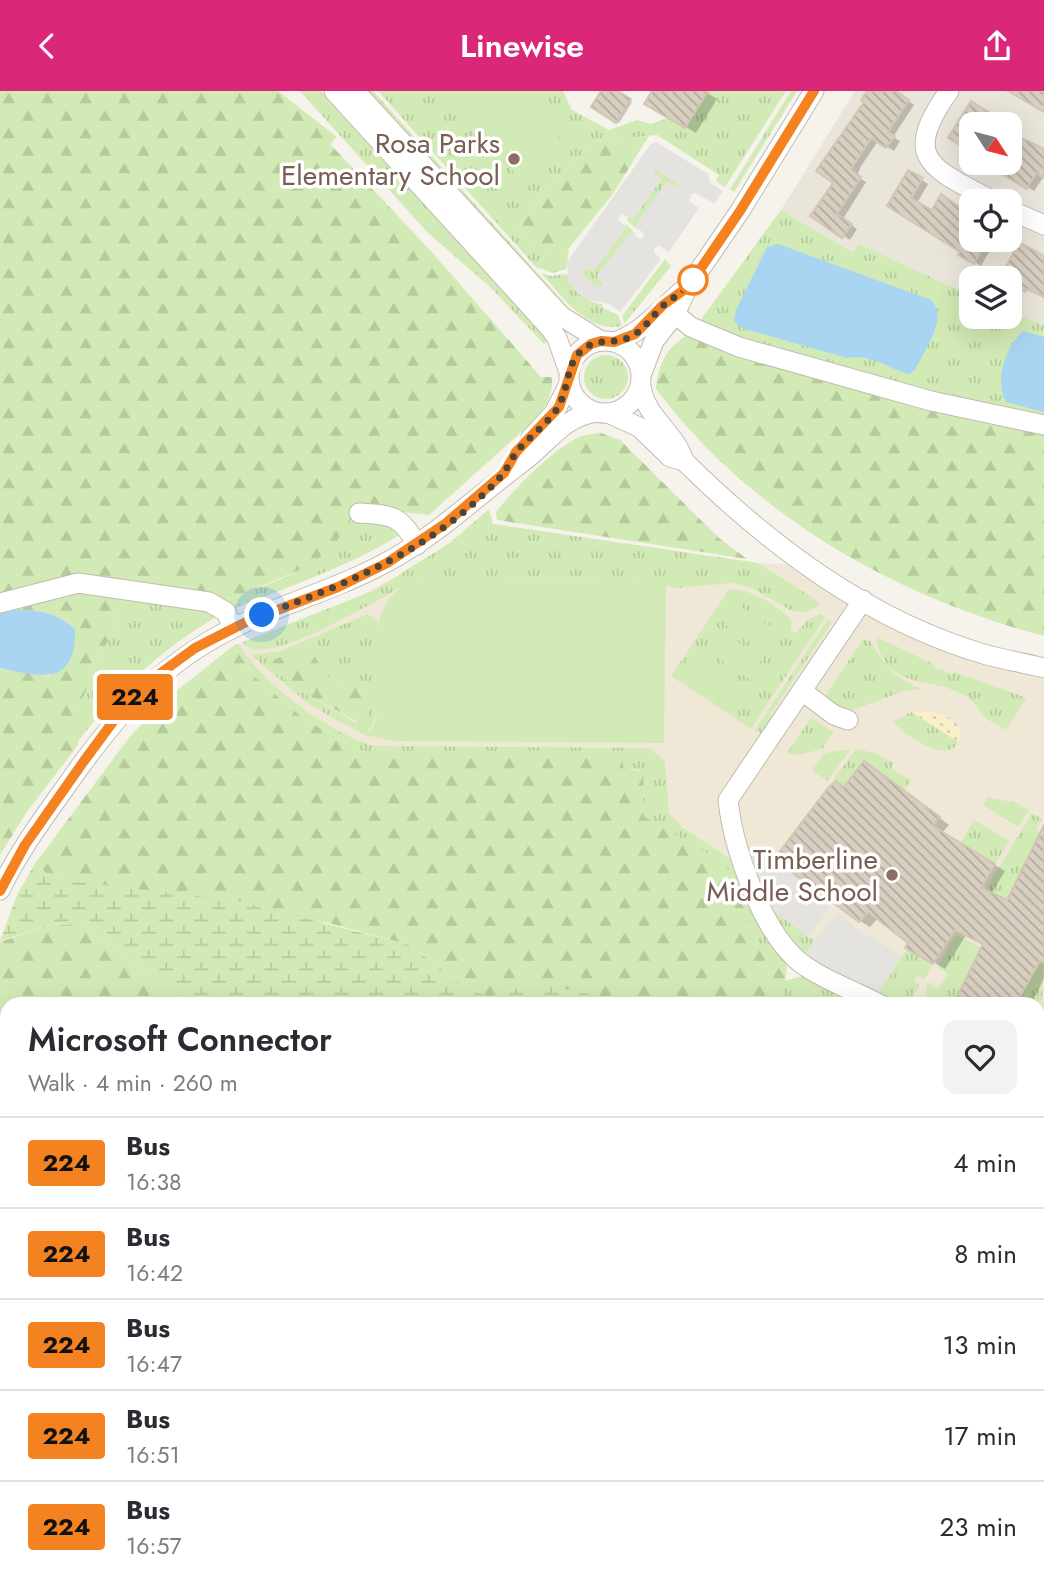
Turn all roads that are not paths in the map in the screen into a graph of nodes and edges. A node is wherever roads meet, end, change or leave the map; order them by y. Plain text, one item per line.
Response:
1 (334, 91) edge
2 (355, 91) edge
3 (814, 91) edge
4 (948, 91) edge
5 (971, 189) edge
6 (1022, 215) edge
7 (1044, 225) edge
8 (688, 287) junction
9 (675, 314) junction
10 (608, 341) junction
11 (569, 378) junction
12 (641, 379) junction
13 (603, 412) junction
14 (1044, 425) edge
15 (684, 461) junction
16 (504, 473) junction
17 (359, 513) dead end
18 (417, 545) junction
19 (863, 600) junction
20 (0, 603) edge
21 (233, 628) junction
22 (1044, 668) edge
23 (802, 691) junction
24 (848, 720) dead end
25 (0, 890) edge
26 (866, 997) edge

1 - 11 street
2 - 10 street
3 - 8 street
4 - 5 street
6 - 7 street
8 - 9 street
8 - 10 street
9 - 12 street
9 - 14 street
10 - 11 street
10 - 12 street
11 - 13 street
11 - 16 street
12 - 13 street
12 - 15 street
13 - 15 street
13 - 16 street
15 - 19 street
16 - 18 street
17 - 18 street
18 - 21 street
19 - 22 street
19 - 23 street
20 - 21 street
21 - 25 street
23 - 24 street
23 - 26 street

